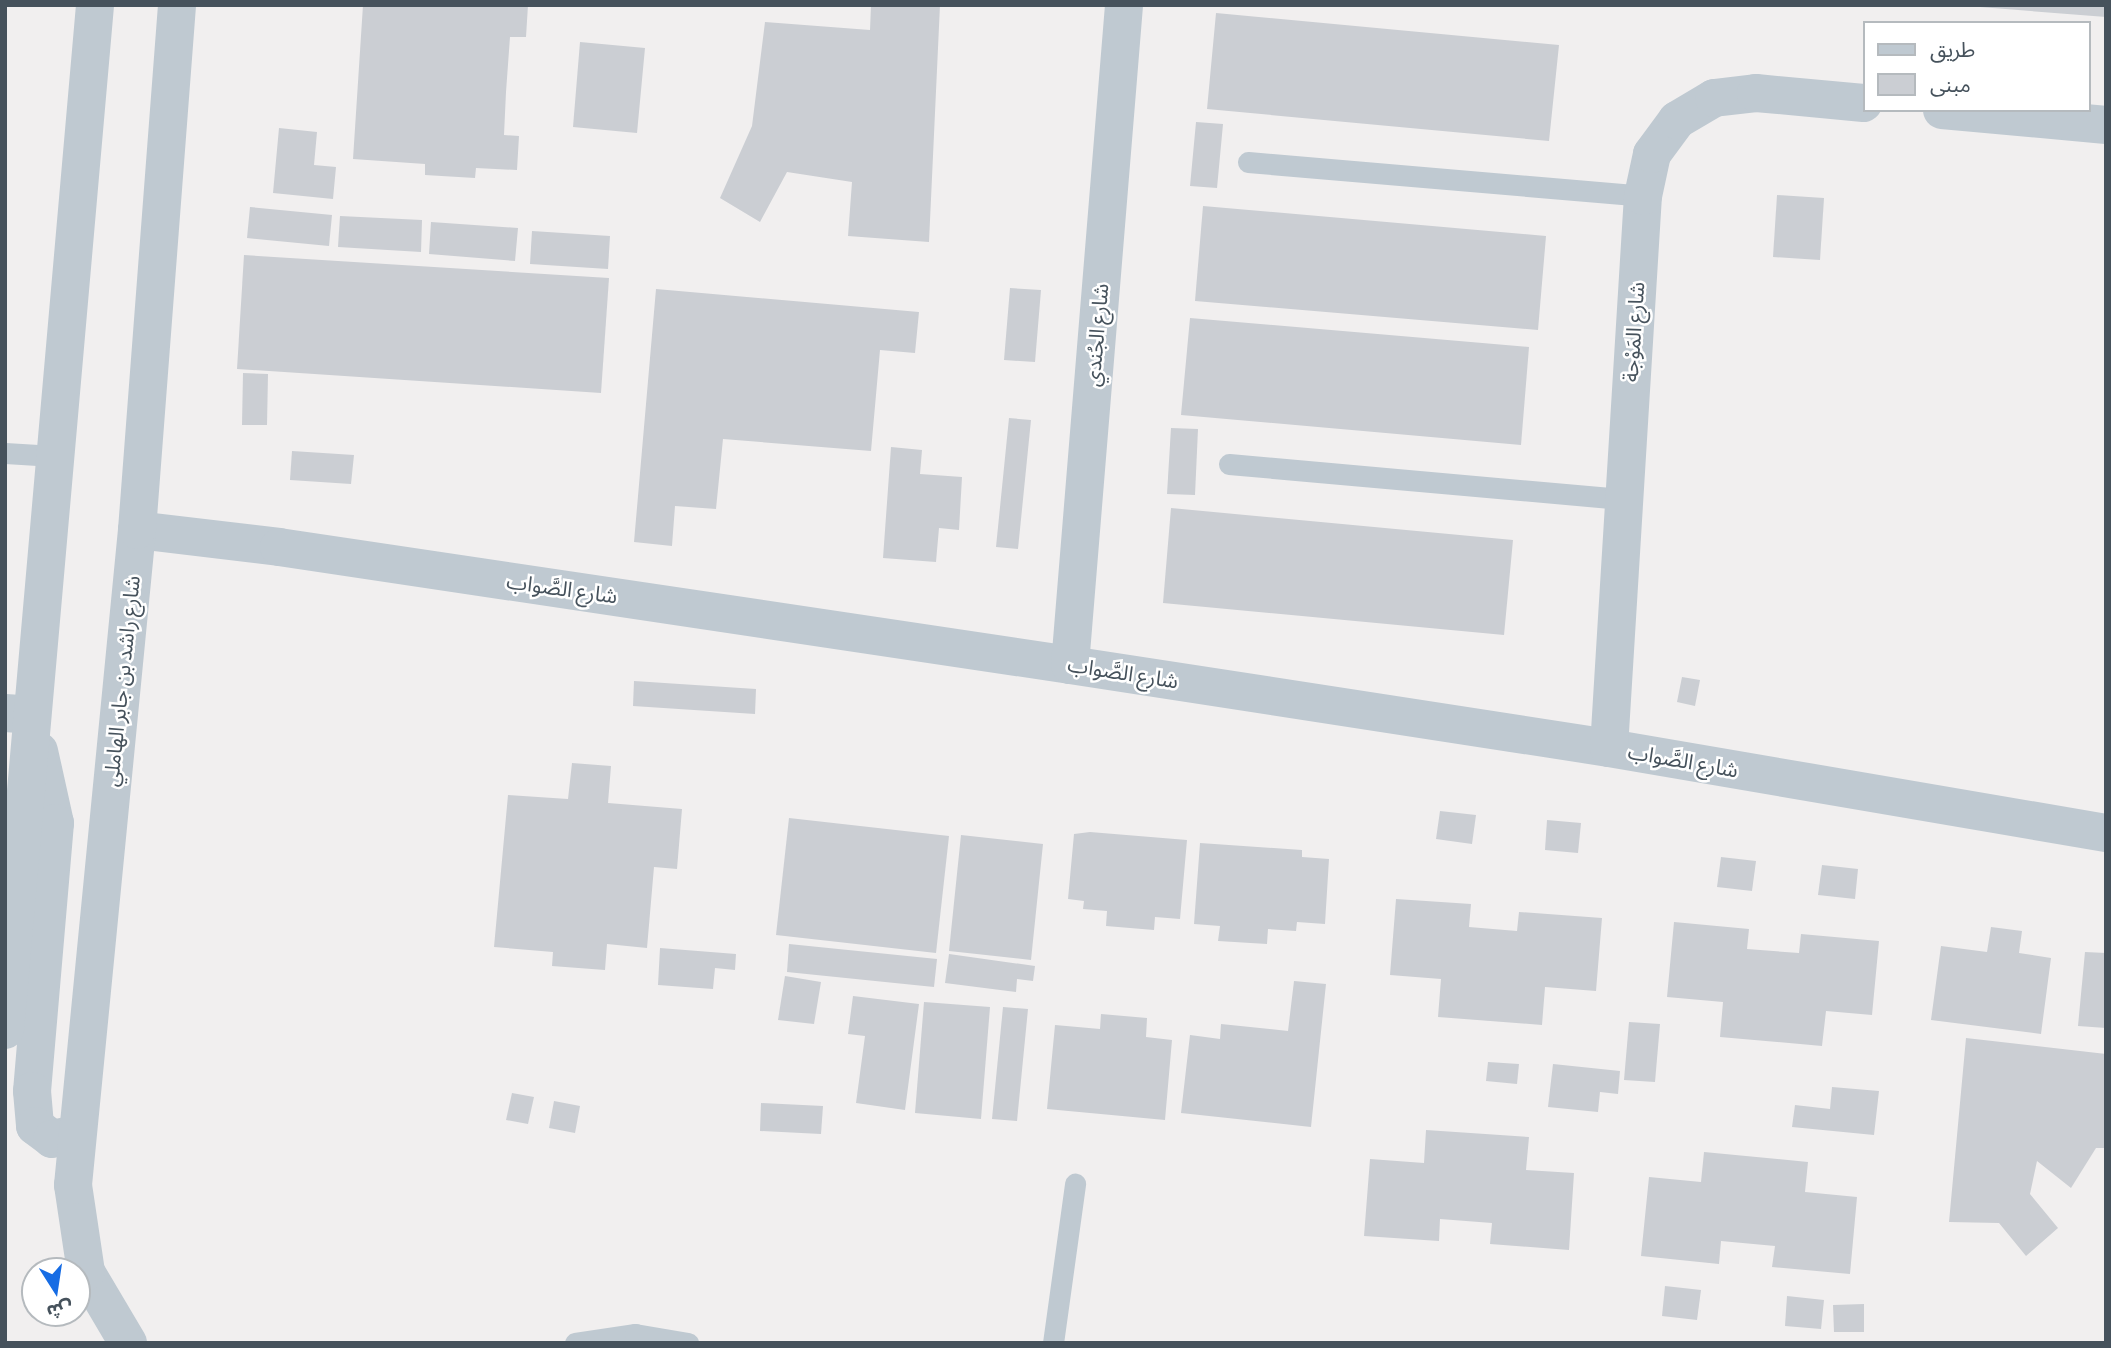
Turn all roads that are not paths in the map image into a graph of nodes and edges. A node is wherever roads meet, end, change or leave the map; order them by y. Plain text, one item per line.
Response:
1 (95, 5) edge
2 (177, 5) edge
3 (1124, 5) edge
4 (1862, 103) edge
5 (1964, 112) edge
6 (2106, 125) edge
7 (1248, 162) dead end
8 (1643, 196) junction
9 (5, 453) edge
10 (54, 456) junction
11 (1229, 464) dead end
12 (1624, 499) junction
13 (137, 530) junction
14 (1070, 665) junction
15 (18, 714) edge
16 (1609, 748) junction
17 (2106, 833) edge
18 (5, 1030) edge
19 (75, 1134) junction
20 (1075, 1184) dead end
21 (128, 1343) edge
22 (575, 1343) edge
23 (688, 1343) edge
24 (1054, 1343) edge

1 - 10 street
2 - 13 street, شارع راشد بن جابر الهاملي
3 - 14 street, شارع الجُندي
4 - 8 street, شارع المَوْجة
5 - 6 street
7 - 8 lane
8 - 12 street, شارع المَوْجة
9 - 10 lane
10 - 15 street
11 - 12 lane
12 - 16 street, شارع المَوْجة
13 - 14 street, شارع الصَّواب
13 - 19 street, شارع راشد بن جابر الهاملي
14 - 16 street, شارع الصَّواب
15 - 18 street
15 - 19 street
16 - 17 street, شارع الصَّواب
19 - 21 street, شارع راشد بن جابر الهاملي
20 - 24 lane
22 - 23 lane

